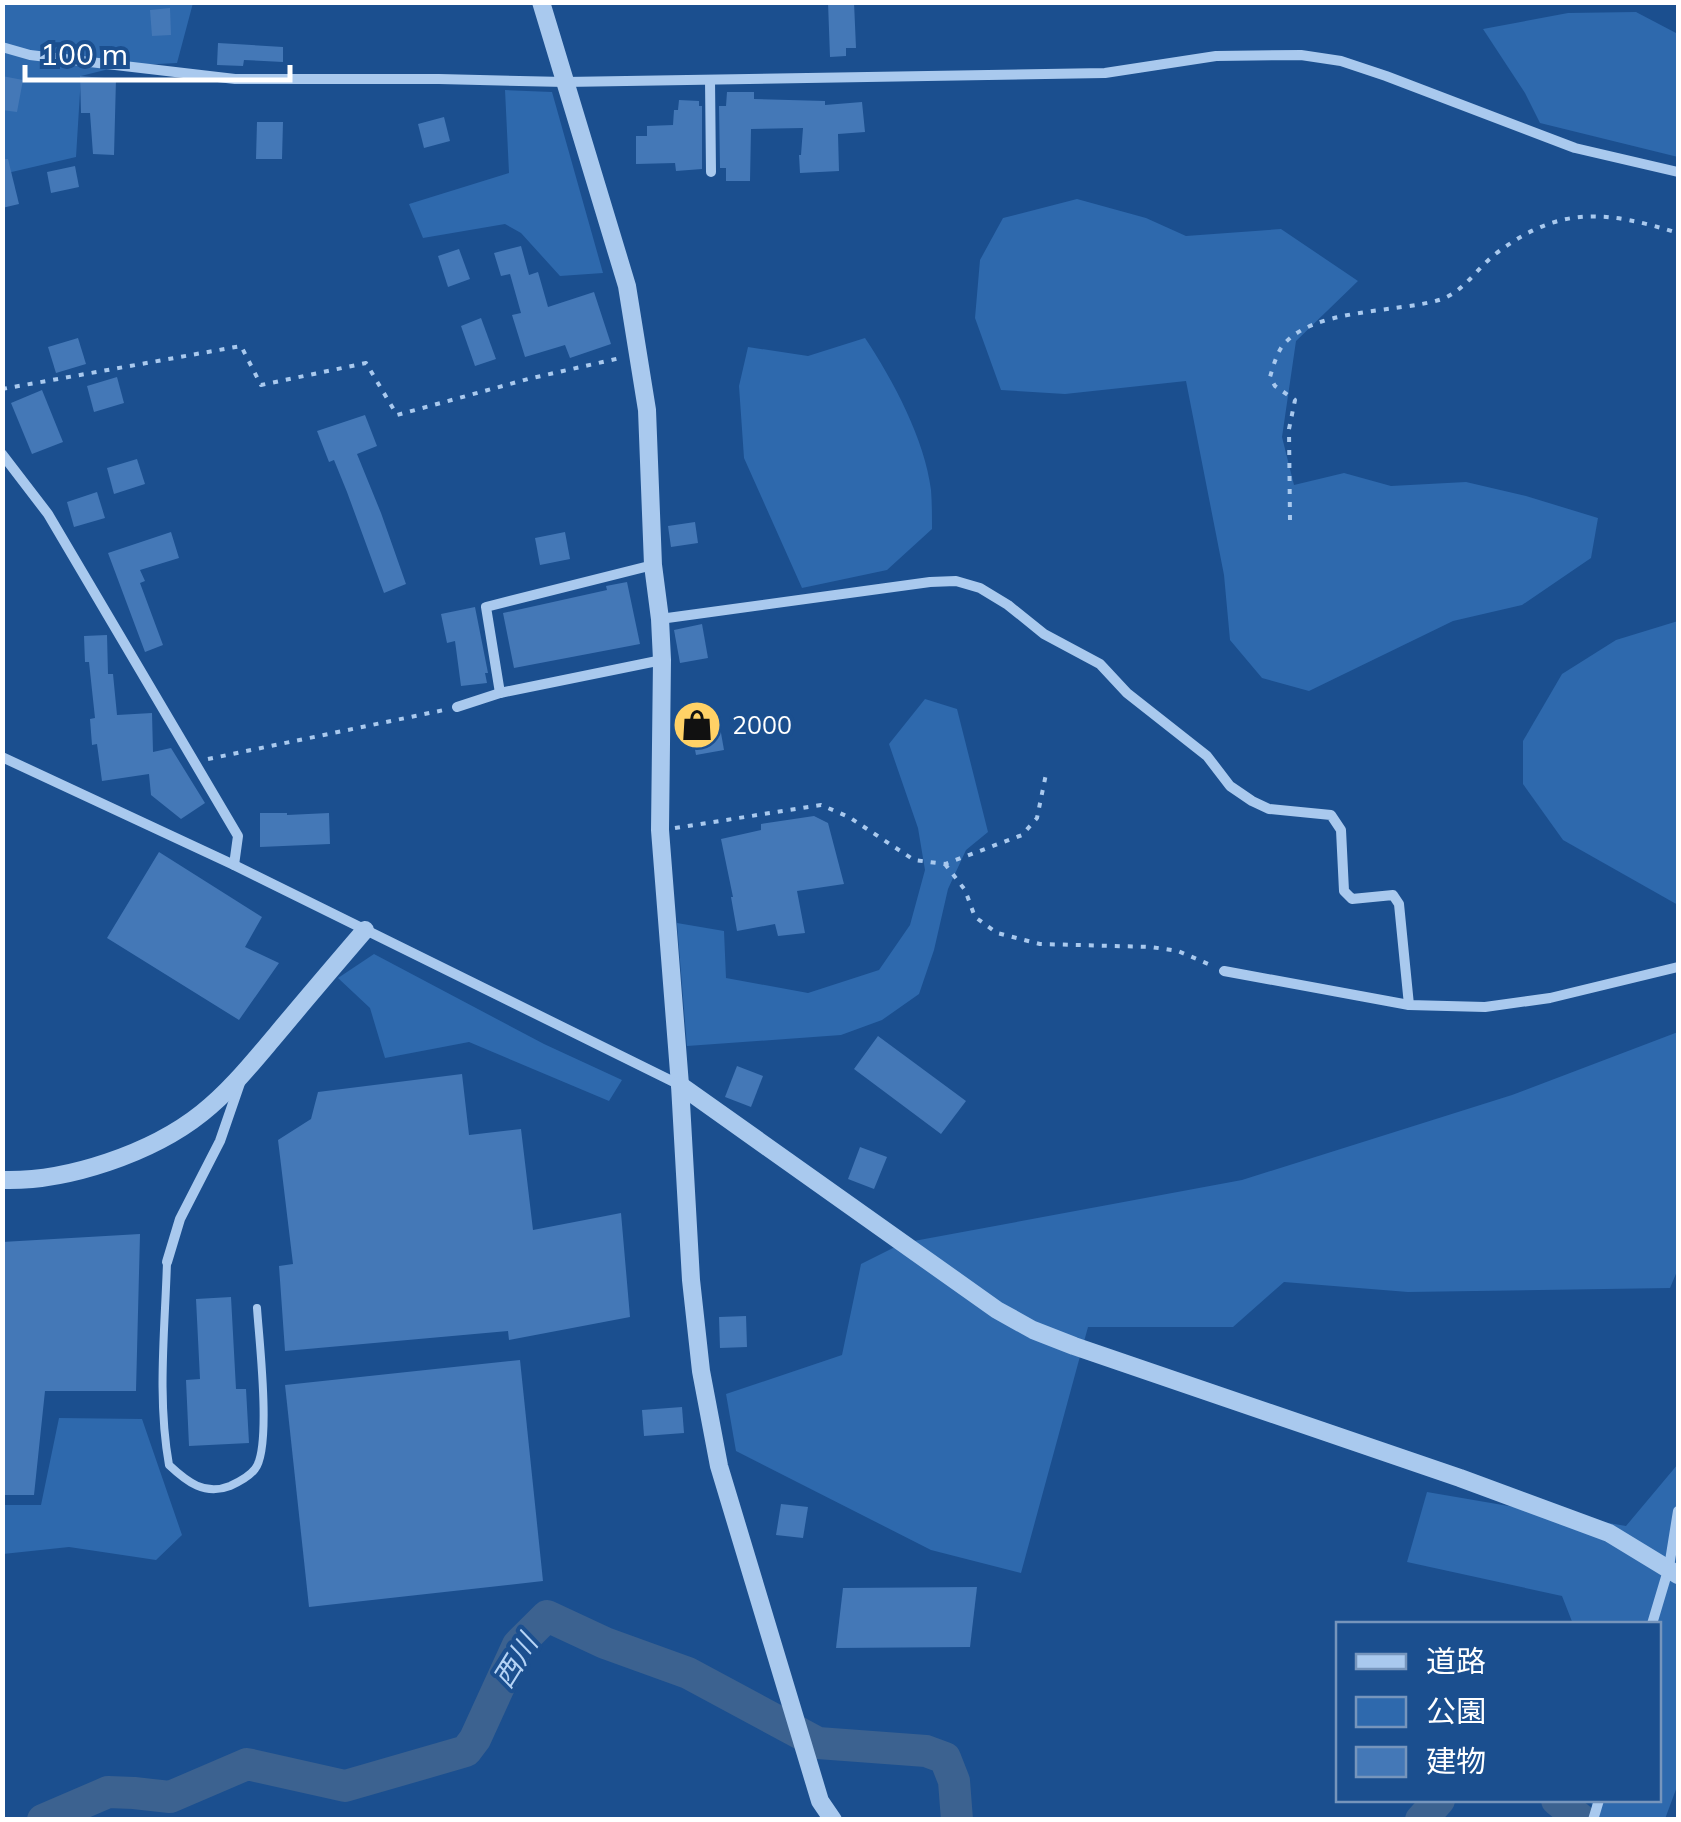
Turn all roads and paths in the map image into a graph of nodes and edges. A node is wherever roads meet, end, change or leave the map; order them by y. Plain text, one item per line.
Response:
1 (541, 2) edge
2 (2, 47) edge
3 (710, 80) junction
4 (565, 82) junction
5 (710, 172) dead end
6 (1678, 172) edge
7 (1678, 233) edge
8 (640, 353) junction
9 (2, 389) edge
10 (2, 454) edge
11 (1290, 520) dead end
12 (653, 566) junction
13 (660, 619) junction
14 (662, 660) junction
15 (500, 694) junction
16 (457, 707) joint
17 (2, 757) edge
18 (194, 762) junction
19 (1046, 774) dead end
20 (660, 830) junction
21 (945, 864) junction
22 (234, 865) junction
23 (365, 930) junction
24 (1678, 967) edge
25 (1224, 972) joint
26 (1409, 1005) junction
27 (243, 1073) junction
28 (680, 1085) junction
29 (2, 1180) edge
30 (167, 1262) joint
31 (257, 1308) dead end
32 (1678, 1511) edge
33 (1674, 1571) edge
34 (1653, 1622) edge
35 (833, 1820) edge

1 - 4 street
2 - 4 street
3 - 4 street
3 - 5 street
3 - 6 street
4 - 8 street
7 - 11 path
8 - 9 path
8 - 12 street
10 - 18 street
12 - 13 street
12 - 15 street
13 - 14 street
13 - 26 street
14 - 15 street
14 - 20 street
15 - 16 street
16 - 18 path
17 - 22 street
18 - 22 street
19 - 21 path
20 - 21 path
20 - 28 street
21 - 25 path
22 - 23 street
23 - 27 street
23 - 28 street
24 - 26 street
25 - 26 street
27 - 29 street
27 - 30 street
28 - 33 street
28 - 35 street
30 - 31 lane
32 - 33 street
33 - 34 street

